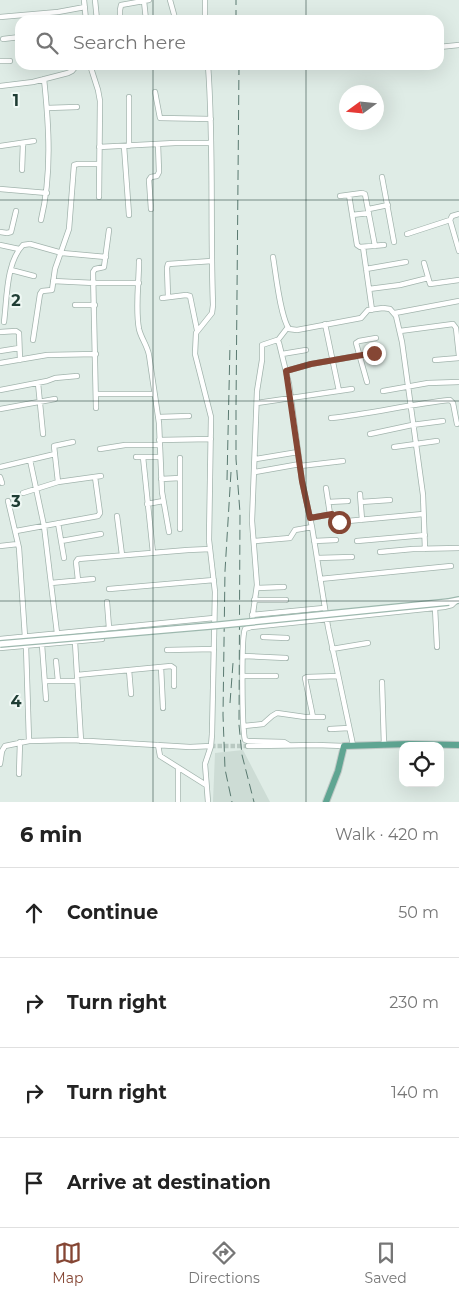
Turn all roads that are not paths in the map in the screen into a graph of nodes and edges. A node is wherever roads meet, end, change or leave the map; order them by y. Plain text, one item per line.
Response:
1 (84, 0) edge
2 (95, 0) edge
3 (170, 0) edge
4 (206, 0) edge
5 (146, 1) edge
6 (85, 7) junction
7 (47, 13) joint
8 (24, 15) edge
9 (86, 15) edge
10 (96, 15) edge
11 (120, 15) edge
12 (146, 15) edge
13 (174, 15) edge
14 (206, 15) edge
15 (15, 16) edge
16 (0, 17) edge
17 (15, 38) edge
18 (2, 39) dead end
19 (459, 45) edge
20 (444, 46) edge
21 (10, 60) dead end
22 (0, 61) edge
23 (73, 70) edge
24 (92, 70) edge
25 (208, 70) edge
26 (44, 79) junction
27 (0, 86) edge
28 (155, 92) dead end
29 (129, 97) dead end
30 (77, 107) dead end
31 (47, 108) junction
32 (211, 119) junction
33 (34, 141) dead end
34 (23, 142) junction
35 (211, 143) junction
36 (158, 144) junction
37 (0, 146) edge
38 (126, 146) junction
39 (99, 147) junction
40 (99, 164) junction
41 (22, 170) dead end
42 (382, 177) dead end
43 (0, 189) edge
44 (47, 194) junction
45 (349, 195) junction
46 (340, 196) dead end
47 (99, 197) dead end
48 (388, 205) junction
49 (151, 209) dead end
50 (369, 211) junction
51 (16, 212) dead end
52 (129, 214) dead end
53 (459, 214) edge
54 (352, 215) junction
55 (41, 220) dead end
56 (450, 220) junction
57 (109, 230) dead end
58 (0, 232) edge
59 (407, 234) dead end
60 (394, 242) dead end
61 (0, 244) edge
62 (384, 245) dead end
63 (375, 246) junction
64 (363, 247) junction
65 (19, 249) junction
66 (459, 251) edge
67 (62, 252) junction
68 (106, 257) junction
69 (274, 257) dead end
70 (139, 261) dead end
71 (212, 261) junction
72 (406, 262) dead end
73 (424, 263) dead end
74 (366, 269) junction
75 (11, 270) junction
76 (34, 276) dead end
77 (428, 278) junction
78 (459, 280) edge
79 (53, 281) junction
80 (94, 283) junction
81 (138, 283) junction
82 (368, 289) junction
83 (168, 297) junction
84 (162, 298) dead end
85 (459, 301) edge
86 (75, 305) dead end
87 (94, 305) junction
88 (372, 310) junction
89 (395, 313) junction
90 (4, 322) dead end
91 (325, 324) junction
92 (288, 328) junction
93 (197, 330) junction
94 (400, 331) junction
95 (0, 332) edge
96 (376, 338) dead end
97 (33, 340) dead end
98 (278, 340) junction
99 (19, 348) junction
100 (306, 350) dead end
101 (0, 351) edge
102 (374, 353) dead end
103 (96, 354) junction
104 (282, 354) junction
105 (359, 355) junction
106 (459, 357) edge
107 (333, 359) junction
108 (20, 360) junction
109 (434, 360) dead end
110 (0, 363) edge
111 (286, 371) junction
112 (77, 376) dead end
113 (367, 382) dead end
114 (459, 382) edge
115 (38, 383) junction
116 (407, 386) junction
117 (352, 389) dead end
118 (0, 390) edge
119 (339, 391) junction
120 (383, 391) dead end
121 (97, 394) junction
122 (154, 394) junction
123 (291, 398) junction
124 (56, 400) dead end
125 (40, 402) junction
126 (257, 403) junction
127 (410, 405) junction
128 (96, 408) dead end
129 (0, 409) edge
130 (189, 416) dead end
131 (158, 417) junction
132 (331, 418) dead end
133 (443, 421) dead end
134 (457, 424) dead end
135 (412, 425) junction
136 (43, 434) dead end
137 (370, 434) dead end
138 (211, 439) junction
139 (437, 441) dead end
140 (73, 442) dead end
141 (159, 442) junction
142 (415, 444) junction
143 (394, 448) dead end
144 (100, 449) dead end
145 (298, 452) junction
146 (54, 454) junction
147 (136, 457) dead end
148 (143, 457) junction
149 (160, 457) junction
150 (180, 458) dead end
151 (256, 459) junction
152 (30, 460) junction
153 (343, 461) dead end
154 (300, 465) junction
155 (0, 467) edge
156 (255, 472) junction
157 (95, 476) junction
158 (101, 476) dead end
159 (0, 477) edge
160 (180, 478) junction
161 (161, 479) junction
162 (58, 482) junction
163 (2, 483) dead end
164 (326, 488) dead end
165 (37, 490) junction
166 (23, 493) dead end
167 (360, 494) dead end
168 (390, 500) dead end
169 (8, 501) dead end
170 (164, 501) junction
171 (348, 501) dead end
172 (328, 502) junction
173 (361, 502) junction
174 (147, 504) junction
175 (330, 514) junction
176 (423, 514) junction
177 (117, 516) dead end
178 (310, 518) junction
179 (362, 520) junction
180 (58, 523) junction
181 (44, 526) junction
182 (312, 527) junction
183 (180, 529) dead end
184 (16, 531) junction
185 (169, 532) dead end
186 (100, 534) dead end
187 (425, 535) junction
188 (336, 540) dead end
189 (61, 541) junction
190 (255, 541) junction
191 (357, 541) dead end
192 (314, 542) junction
193 (18, 544) junction
194 (0, 546) edge
195 (459, 548) edge
196 (210, 549) junction
197 (425, 549) junction
198 (380, 552) dead end
199 (153, 553) junction
200 (122, 555) junction
201 (352, 557) dead end
202 (64, 558) dead end
203 (317, 558) junction
204 (451, 566) dead end
205 (93, 579) dead end
206 (320, 579) junction
207 (78, 580) junction
208 (214, 580) junction
209 (51, 583) junction
210 (284, 587) dead end
211 (257, 588) junction
212 (109, 589) dead end
213 (254, 600) junction
214 (286, 600) dead end
215 (455, 601) edge
216 (107, 602) dead end
217 (324, 608) junction
218 (436, 608) junction
219 (252, 616) junction
220 (214, 618) junction
221 (326, 620) junction
222 (279, 624) junction
223 (251, 627) junction
224 (109, 628) junction
225 (57, 633) junction
226 (25, 637) junction
227 (263, 637) dead end
228 (279, 637) junction
229 (287, 638) dead end
230 (0, 639) edge
231 (102, 639) dead end
232 (75, 642) junction
233 (368, 643) dead end
234 (0, 644) edge
235 (42, 645) junction
236 (26, 646) junction
237 (436, 647) dead end
238 (0, 648) edge
239 (332, 649) junction
240 (167, 650) dead end
241 (214, 650) junction
242 (243, 656) junction
243 (286, 658) dead end
244 (56, 661) dead end
245 (161, 667) junction
246 (128, 670) junction
247 (244, 676) junction
248 (276, 676) dead end
249 (338, 676) junction
250 (77, 678) junction
251 (45, 681) junction
252 (58, 681) junction
253 (382, 682) dead end
254 (174, 686) dead end
255 (131, 694) dead end
256 (46, 699) dead end
257 (163, 708) dead end
258 (313, 717) junction
259 (323, 717) dead end
260 (244, 726) junction
261 (349, 728) junction
262 (330, 729) dead end
263 (29, 741) junction
264 (82, 741) junction
265 (20, 742) junction
266 (158, 744) junction
267 (289, 745) junction
268 (353, 745) junction
269 (384, 745) junction
270 (459, 745) edge
271 (211, 746) junction
272 (248, 746) tunnel mouth
273 (344, 746) junction
274 (0, 764) edge
275 (178, 768) junction
276 (19, 774) dead end
277 (206, 785) junction
278 (178, 802) edge
279 (208, 802) edge
280 (326, 802) edge

1 - 6 street
2 - 10 street
3 - 13 street
4 - 14 street
5 - 11 street
5 - 12 street
6 - 7 street
6 - 9 street
7 - 8 street
15 - 16 street
17 - 18 street
19 - 20 street
21 - 22 street
23 - 26 street
24 - 39 street
25 - 32 street
26 - 27 street
26 - 31 street
28 - 32 street
29 - 38 street
30 - 31 street
31 - 44 street
32 - 35 street
33 - 34 street
34 - 37 street
34 - 41 street
35 - 36 street
35 - 71 street
36 - 38 street
36 - 49 street
38 - 39 street
38 - 52 street
39 - 40 street
40 - 47 street
40 - 67 street
42 - 48 street
43 - 44 street
44 - 55 street
45 - 46 street
45 - 50 street
45 - 54 street
48 - 50 street
48 - 60 street
50 - 54 street
50 - 63 street
51 - 58 street
53 - 56 street
54 - 64 street
56 - 59 street
56 - 66 street
57 - 68 street
61 - 65 street
62 - 63 street
63 - 64 street
64 - 74 street
65 - 67 street
65 - 75 street
67 - 68 street
67 - 79 street
68 - 80 street
69 - 92 street
70 - 81 street
71 - 83 street
71 - 93 street
72 - 74 street
73 - 77 street
74 - 82 street
75 - 76 street
75 - 90 street
77 - 78 street
77 - 82 street
79 - 80 street
79 - 97 street
80 - 81 street
80 - 87 street
81 - 122 street
82 - 88 street
83 - 84 street
83 - 93 street
85 - 89 street
86 - 87 street
87 - 103 street
88 - 89 street
88 - 91 street
89 - 94 street
91 - 92 street
91 - 107 street
92 - 98 street
93 - 138 street
94 - 106 street
94 - 116 street
95 - 99 street
96 - 105 street
98 - 104 street
98 - 126 street
99 - 101 street
99 - 108 street
100 - 104 street
102 - 105 street
103 - 108 street
103 - 121 street
104 - 111 street
105 - 107 street
105 - 113 street
106 - 109 street
107 - 111 street
107 - 119 street
108 - 110 street
111 - 123 street
112 - 115 street
114 - 116 street
115 - 118 street
115 - 125 street
116 - 120 street
116 - 127 street
117 - 119 street
119 - 123 street
121 - 122 street
121 - 128 street
122 - 131 street
123 - 126 street
123 - 145 street
124 - 125 street
125 - 129 street
125 - 136 street
126 - 151 street
127 - 132 street
127 - 134 street
127 - 135 street
130 - 131 street
131 - 141 street
133 - 135 street
135 - 137 street
135 - 142 street
138 - 141 street
138 - 196 street
139 - 142 street
140 - 146 street
141 - 144 street
141 - 149 street
142 - 143 street
142 - 176 street
145 - 151 street
145 - 154 street
146 - 152 street
146 - 162 street
147 - 148 street
148 - 149 street
148 - 174 street
149 - 161 street
150 - 160 street
151 - 156 street
152 - 155 street
152 - 165 street
153 - 154 street
154 - 156 street
154 - 178 street
156 - 190 street
157 - 158 street
157 - 162 street
157 - 180 street
159 - 163 street
160 - 161 street
160 - 183 street
161 - 170 street
162 - 165 street
164 - 172 street
165 - 166 street
165 - 181 street
167 - 173 street
168 - 173 street
169 - 184 street
170 - 174 street
170 - 185 street
171 - 172 street
172 - 175 street
173 - 179 street
174 - 199 street
175 - 178 street
175 - 179 street
176 - 179 street
176 - 187 street
177 - 200 street
178 - 182 street
180 - 181 street
180 - 189 street
181 - 184 street
181 - 209 street
182 - 190 street
182 - 192 street
184 - 193 street
186 - 189 street
187 - 191 street
187 - 197 street
188 - 192 street
189 - 202 street
190 - 211 street
192 - 203 street
193 - 194 street
193 - 226 street
195 - 197 street
196 - 199 street
196 - 208 street
197 - 198 street
199 - 200 street
200 - 207 street
201 - 203 street
203 - 206 street
204 - 206 street
205 - 207 street
206 - 217 street
207 - 209 street
208 - 212 street
208 - 220 street
209 - 225 street
210 - 211 street
211 - 213 street
213 - 214 street
213 - 219 street
215 - 218 street
215 - 234 street, bridge
216 - 224 street
217 - 219 street
217 - 221 street
218 - 221 street
218 - 237 street
219 - 223 street
220 - 224 street
220 - 241 street
221 - 222 street
221 - 239 street
222 - 223 street
222 - 228 street
223 - 242 street
224 - 225 street
225 - 226 street
226 - 230 street
227 - 228 street
228 - 229 street
231 - 232 street
232 - 235 street
232 - 250 street
233 - 239 street
235 - 236 street
235 - 251 street
236 - 238 street
236 - 263 street
239 - 249 street
240 - 241 street
241 - 271 street
242 - 243 street
242 - 247 street
244 - 252 street
245 - 246 street
245 - 254 street
245 - 257 street
246 - 250 street
246 - 255 street
247 - 248 street
247 - 260 street
249 - 258 street
249 - 261 street
250 - 252 street
250 - 264 street
251 - 252 street
251 - 256 street
253 - 269 street
258 - 259 street
258 - 260 street
260 - 267 street
261 - 262 street
261 - 268 street
263 - 264 street
263 - 265 street
264 - 266 street
265 - 274 street
265 - 276 street
266 - 271 street
266 - 275 street
267 - 272 street
267 - 273 street
268 - 269 main road
268 - 273 main road
269 - 270 main road
271 - 277 street
273 - 280 main road
275 - 277 street
275 - 278 street
277 - 279 street

